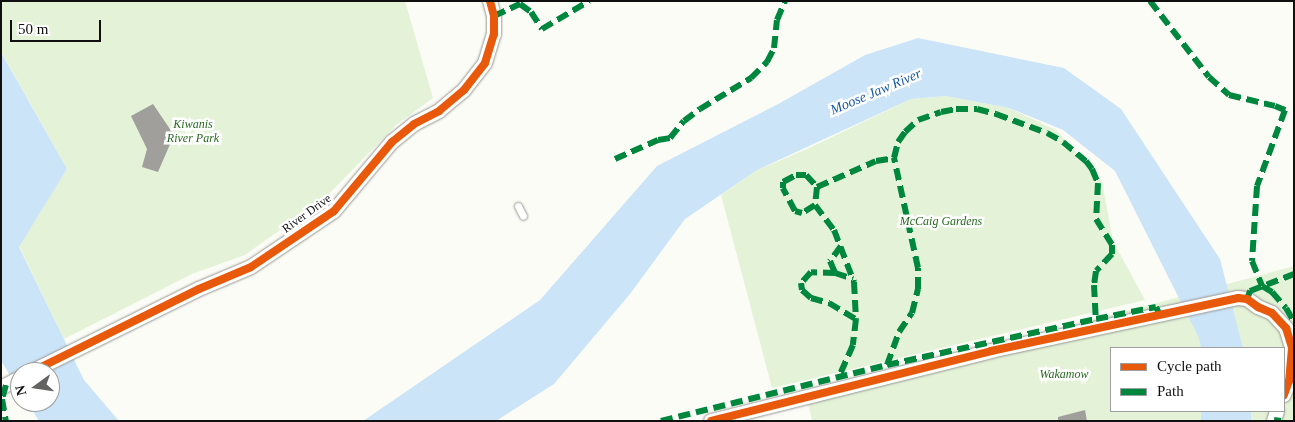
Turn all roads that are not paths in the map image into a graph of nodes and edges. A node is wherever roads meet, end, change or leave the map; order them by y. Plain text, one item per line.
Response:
1 (490, 1) edge
2 (518, 206) dead end
3 (523, 216) dead end
4 (51, 362) edge
5 (1285, 392) edge
6 (711, 421) edge

1 - 4 street, River Drive
2 - 3 lane
5 - 6 street

